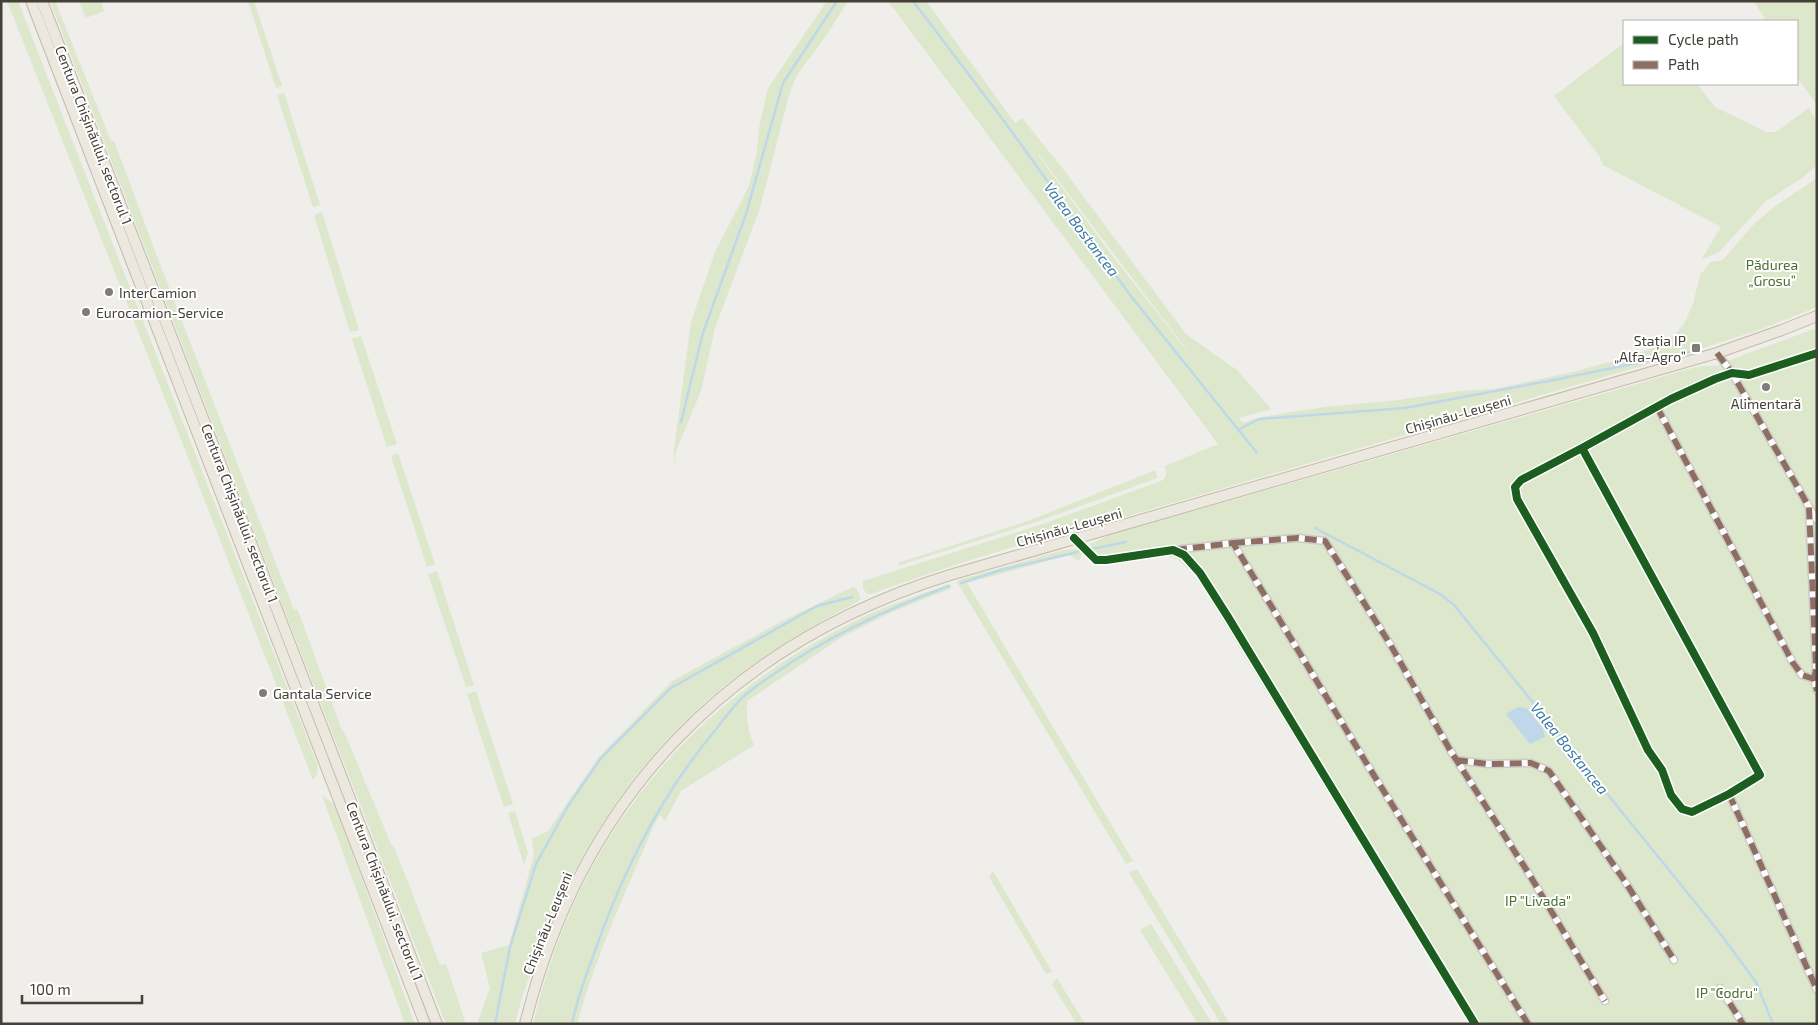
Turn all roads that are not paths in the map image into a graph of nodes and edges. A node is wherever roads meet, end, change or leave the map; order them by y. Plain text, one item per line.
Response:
1 (31, 1) edge
2 (42, 1) edge
3 (1817, 316) edge
4 (1717, 353) junction
5 (1817, 353) edge
6 (1732, 373) junction
7 (1658, 407) junction
8 (1582, 448) junction
9 (1808, 507) junction
10 (1817, 520) edge
11 (1074, 538) junction
12 (1233, 543) junction
13 (1173, 550) junction
14 (1814, 679) junction
15 (1817, 691) edge
16 (1456, 760) junction
17 (1728, 794) junction
18 (1674, 960) dead end
19 (1720, 988) dead end
20 (1817, 990) edge
21 (1605, 1001) dead end
22 (425, 1024) edge
23 (437, 1024) edge
24 (525, 1024) edge
25 (1475, 1024) edge
26 (1528, 1024) edge
27 (1743, 1024) edge

1 - 22 highway, Centura Chișinăului, sectorul 1
2 - 23 highway, Centura Chișinăului, sectorul 1
3 - 4 highway, Chișinău-Leușeni
4 - 6 street
4 - 11 highway, Chișinău-Leușeni
5 - 6 street
6 - 7 street
6 - 9 street
7 - 8 street
7 - 14 street
8 - 17 street
8 - 17 street
9 - 10 street
9 - 14 street
11 - 13 street
11 - 24 highway, Chișinău-Leușeni
12 - 13 street
12 - 16 street
12 - 26 street
13 - 25 street
14 - 15 street
16 - 18 street
16 - 21 street
17 - 20 street
19 - 27 street

